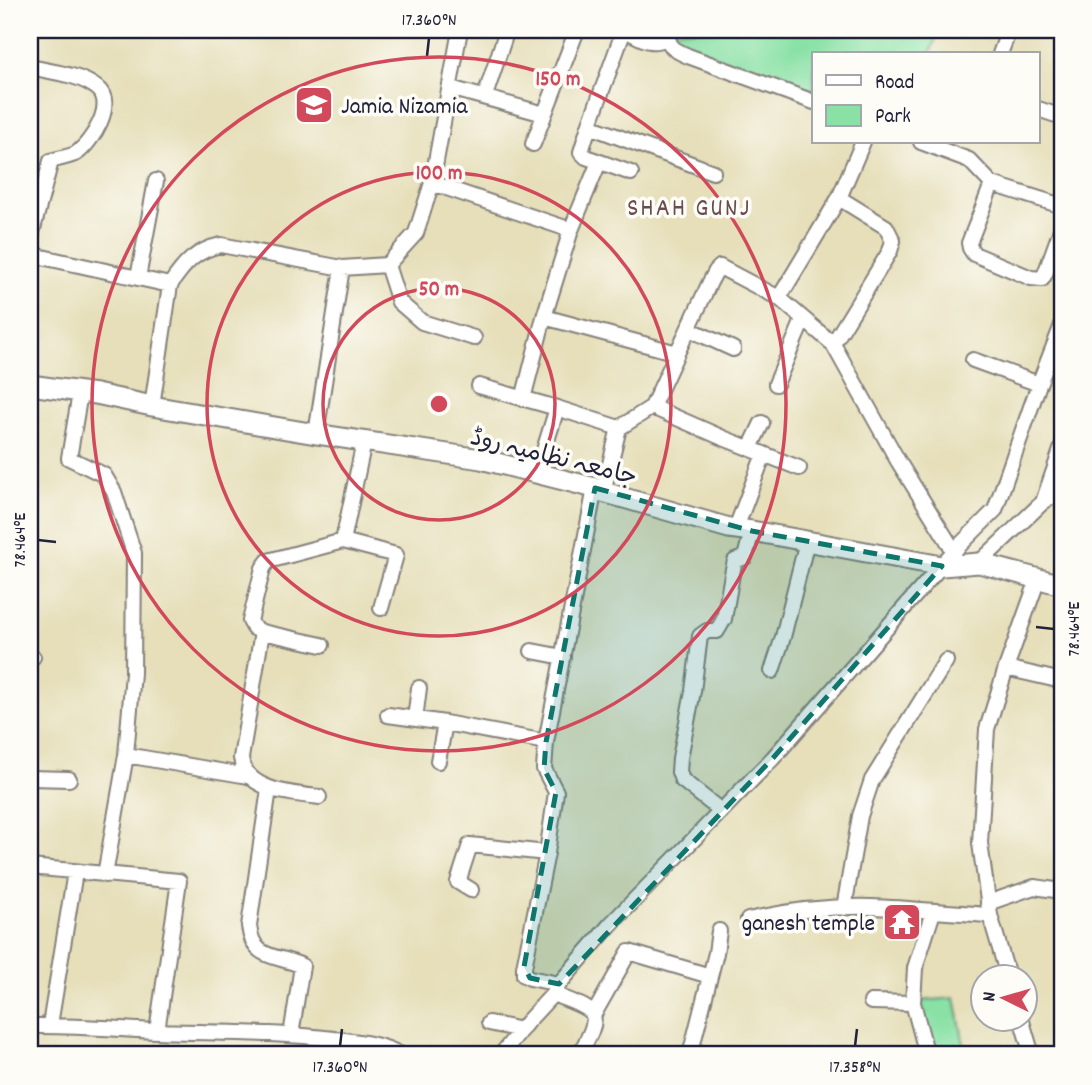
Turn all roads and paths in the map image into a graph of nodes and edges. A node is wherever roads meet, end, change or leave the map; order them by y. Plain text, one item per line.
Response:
1 (460, 30) edge
2 (507, 30) edge
3 (577, 30) edge
4 (624, 30) edge
5 (1009, 30) edge
6 (668, 34) edge
7 (1001, 52) edge
8 (30, 67) edge
9 (450, 88) junction
10 (485, 96) junction
11 (812, 101) edge
12 (1040, 110) edge
13 (544, 114) junction
14 (1062, 117) edge
15 (589, 126) junction
16 (862, 144) edge
17 (926, 144) edge
18 (533, 145) dead end
19 (599, 162) junction
20 (713, 172) dead end
21 (631, 173) dead end
22 (156, 181) dead end
23 (432, 183) junction
24 (992, 184) junction
25 (839, 198) junction
26 (1062, 206) edge
27 (1062, 228) edge
28 (571, 230) junction
29 (30, 240) edge
30 (30, 252) edge
31 (387, 265) junction
32 (342, 268) junction
33 (138, 278) junction
34 (170, 285) junction
35 (779, 298) junction
36 (544, 317) junction
37 (803, 320) junction
38 (1062, 325) edge
39 (689, 329) junction
40 (474, 338) dead end
41 (1059, 343) edge
42 (833, 344) junction
43 (733, 349) dead end
44 (677, 354) junction
45 (973, 360) dead end
46 (776, 384) dead end
47 (1038, 384) junction
48 (30, 385) edge
49 (479, 386) dead end
50 (80, 393) junction
51 (523, 399) junction
52 (152, 406) junction
53 (652, 407) junction
54 (557, 408) junction
55 (762, 423) dead end
56 (619, 428) junction
57 (316, 434) junction
58 (364, 442) junction
59 (1062, 447) edge
60 (750, 448) junction
61 (764, 454) junction
62 (799, 468) dead end
63 (537, 473) junction
64 (599, 490) junction
65 (1062, 491) edge
66 (1043, 502) junction
67 (744, 530) junction
68 (343, 541) junction
69 (807, 541) junction
70 (948, 559) junction
71 (979, 563) junction
72 (1038, 579) junction
73 (1062, 585) edge
74 (381, 608) dead end
75 (262, 632) junction
76 (322, 645) dead end
77 (532, 651) dead end
78 (563, 657) junction
79 (946, 661) dead end
80 (1006, 668) junction
81 (772, 671) dead end
82 (1062, 681) edge
83 (419, 688) dead end
84 (388, 715) dead end
85 (415, 719) junction
86 (445, 723) junction
87 (546, 742) junction
88 (126, 755) junction
89 (438, 761) dead end
90 (248, 776) junction
91 (30, 778) edge
92 (69, 779) dead end
93 (269, 789) junction
94 (318, 797) dead end
95 (721, 811) junction
96 (547, 853) junction
97 (30, 867) edge
98 (75, 872) junction
99 (105, 875) junction
100 (471, 890) dead end
101 (1062, 891) edge
102 (844, 908) junction
103 (989, 909) junction
104 (933, 912) junction
105 (748, 920) dead end
106 (719, 931) dead end
107 (1004, 962) edge
108 (710, 976) junction
109 (556, 989) junction
110 (871, 1002) dead end
111 (913, 1003) junction
112 (594, 1014) junction
113 (489, 1023) dead end
114 (50, 1025) junction
115 (30, 1026) edge
116 (521, 1030) junction
117 (157, 1031) junction
118 (1025, 1032) edge
119 (291, 1035) junction
120 (401, 1055) edge
121 (501, 1055) edge
122 (579, 1055) edge
123 (690, 1055) edge
124 (927, 1055) edge
125 (1032, 1055) edge

1 - 9 street
2 - 10 street
3 - 13 street
4 - 6 street
4 - 15 street
5 - 7 street
6 - 11 street
8 - 29 street
9 - 10 street
9 - 23 street
10 - 13 street
12 - 14 street
13 - 18 street
15 - 19 street
15 - 20 street
16 - 25 street
17 - 24 street
19 - 21 street
19 - 28 street
22 - 33 street
23 - 28 street
23 - 31 street
24 - 26 street
24 - 27 street
25 - 35 street
25 - 42 street
28 - 36 street
30 - 33 street
31 - 32 street
31 - 40 street
32 - 34 street
32 - 57 street
33 - 34 street
34 - 52 street
35 - 37 street
35 - 39 street
36 - 44 street
36 - 51 street
37 - 42 street
37 - 46 street
38 - 41 street
39 - 43 street
39 - 44 street
41 - 47 street
42 - 70 street
44 - 53 street
45 - 47 street
47 - 70 street
48 - 50 street, جامعہ نظامیہ روڈ
49 - 51 street
50 - 52 street, جامعہ نظامیہ روڈ
50 - 88 street
51 - 54 street
52 - 57 street, جامعہ نظامیہ روڈ
53 - 56 street
53 - 60 street
54 - 56 street
54 - 63 street
55 - 60 street
56 - 64 street
57 - 58 street, جامعہ نظامیہ روڈ
58 - 63 street, جامعہ نظامیہ روڈ
58 - 68 street
59 - 66 street
60 - 61 street
61 - 62 street
61 - 67 street
63 - 64 street, جامعہ نظامیہ روڈ
64 - 67 street, جامعہ نظامیہ روڈ
64 - 78 street
65 - 66 street
66 - 71 street
67 - 69 street, جامعہ نظامیہ روڈ
67 - 95 street
68 - 74 street
68 - 75 street
69 - 70 street, جامعہ نظامیہ روڈ
69 - 81 street
70 - 71 street, جامعہ نظامیہ روڈ
70 - 95 street
71 - 72 street, جامعہ نظامیہ روڈ
72 - 73 street, جامعہ نظامیہ روڈ
72 - 80 street
75 - 76 street
75 - 90 street
77 - 78 street
78 - 87 street
79 - 102 street
80 - 82 street
80 - 103 street
83 - 85 street
84 - 85 street
85 - 86 street
86 - 87 street
86 - 89 street
87 - 96 street
88 - 90 street
88 - 99 street
90 - 93 street
91 - 92 street
93 - 94 street
93 - 119 street
95 - 109 street
96 - 100 street
96 - 109 street
97 - 98 street
98 - 99 street
98 - 114 street
99 - 117 street
101 - 103 street
102 - 104 street
102 - 105 street
103 - 104 street
103 - 107 street
104 - 111 street
106 - 108 street
108 - 112 street
108 - 123 street
109 - 112 street
109 - 116 street
110 - 111 street
111 - 124 street
112 - 122 street
113 - 116 street
114 - 115 street
114 - 117 street
116 - 121 street
117 - 119 street
118 - 125 street
119 - 120 street

